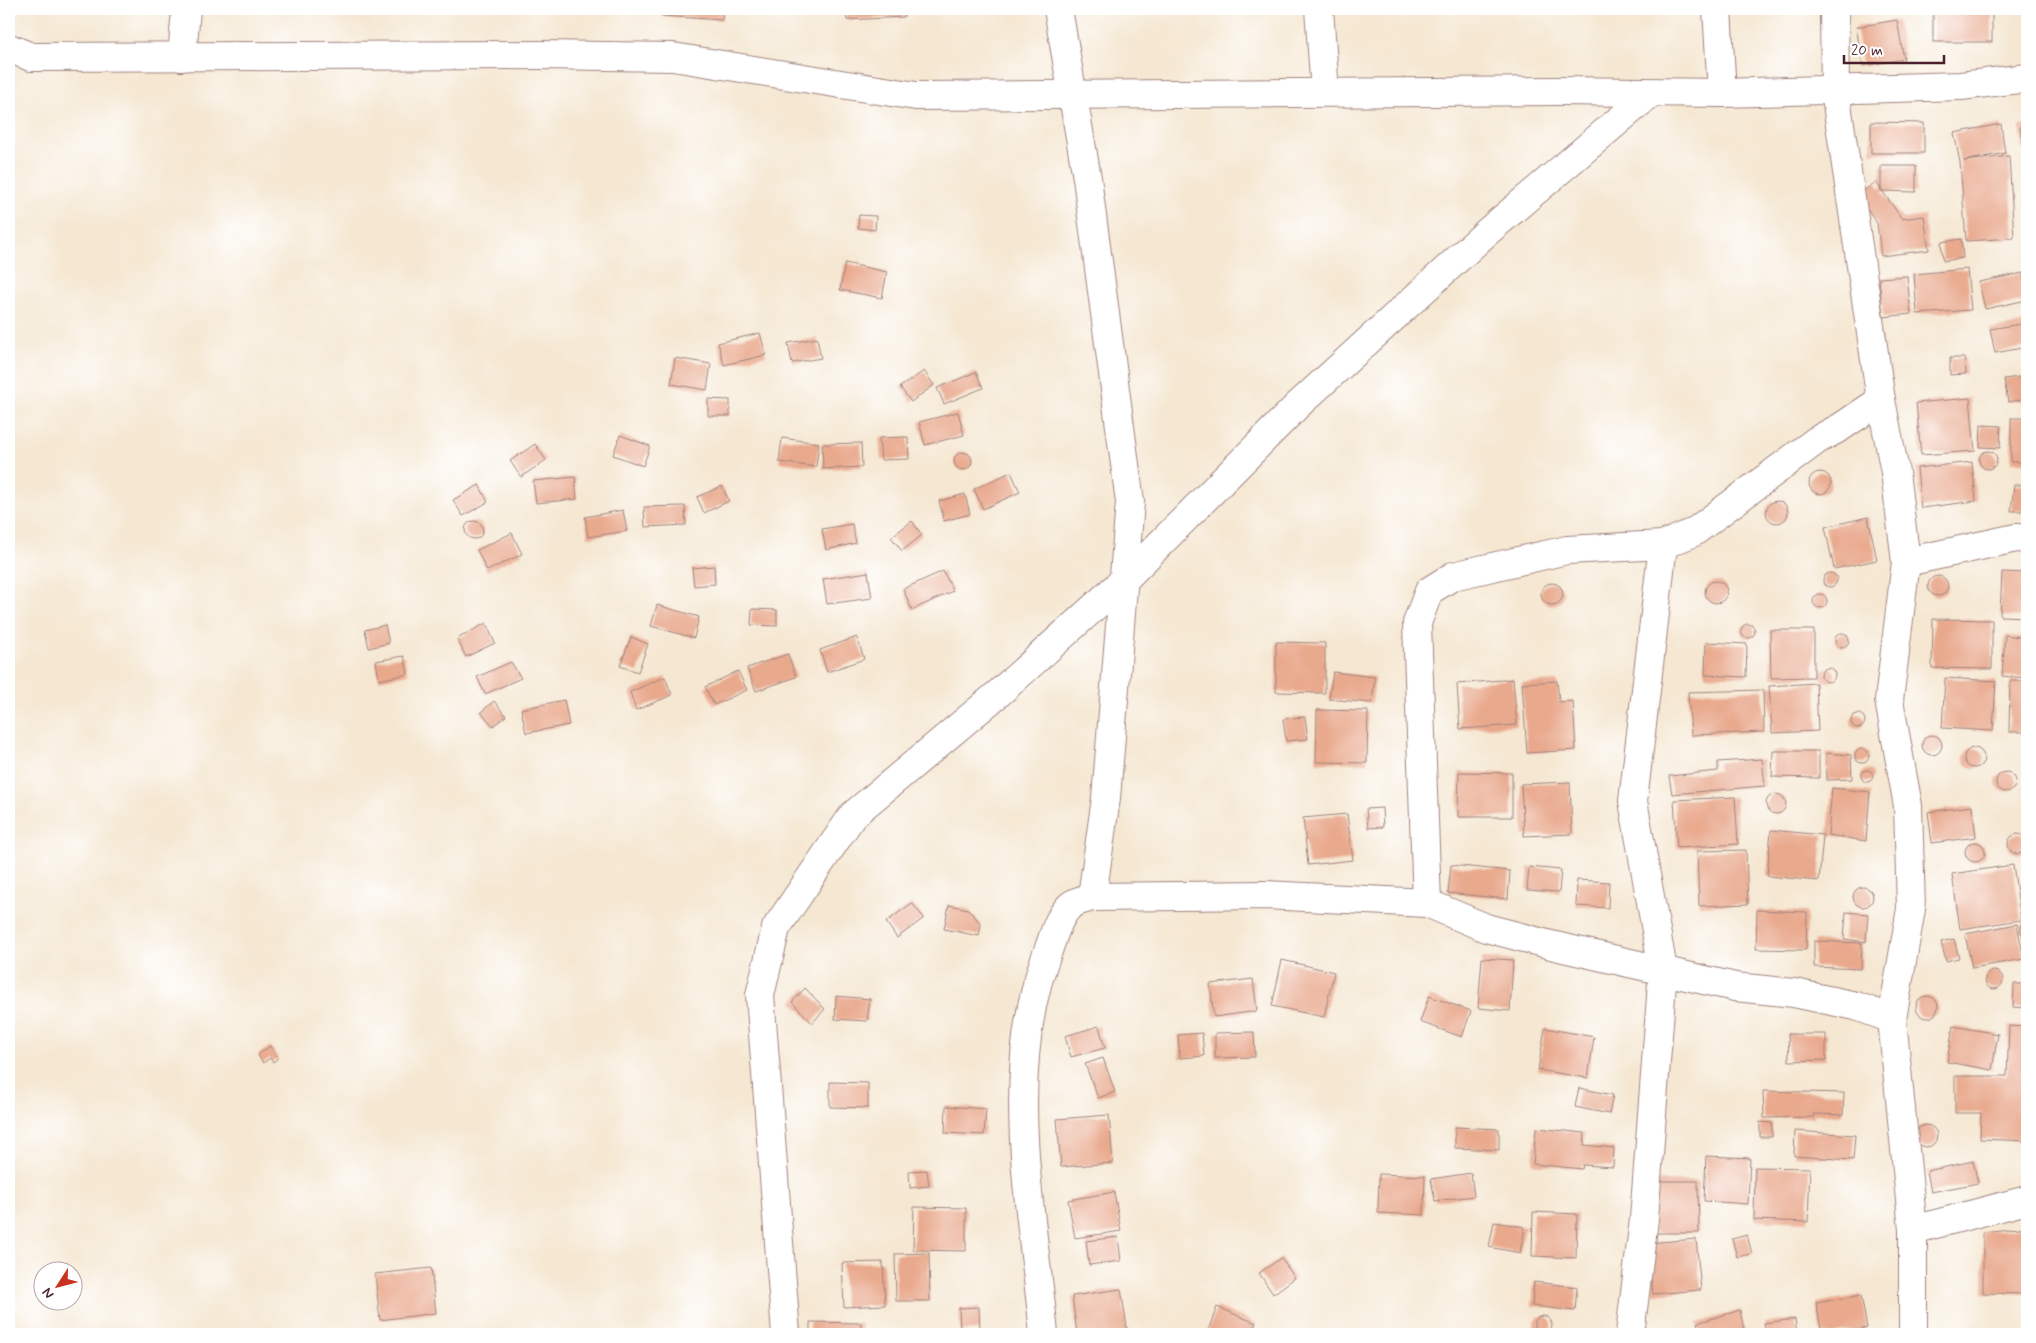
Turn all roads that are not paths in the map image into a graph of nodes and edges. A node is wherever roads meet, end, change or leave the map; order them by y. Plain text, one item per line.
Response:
1 (186, 9) edge
2 (1058, 9) edge
3 (1319, 9) edge
4 (1717, 9) edge
5 (1834, 9) edge
6 (9, 48) edge
7 (182, 57) junction
8 (2027, 78) edge
9 (1836, 91) junction
10 (1324, 92) junction
11 (1072, 93) junction
12 (1651, 93) junction
13 (1722, 93) junction
14 (1881, 400) junction
15 (2027, 539) edge
16 (1663, 545) junction
17 (1906, 562) junction
18 (1124, 581) junction
19 (1092, 897) junction
20 (1427, 903) junction
21 (1663, 970) junction
22 (1892, 1019) junction
23 (2027, 1200) edge
24 (1913, 1230) junction
25 (786, 1334) edge
26 (1044, 1334) edge
27 (1630, 1334) edge
28 (1913, 1334) edge

1 - 7 street
2 - 11 street
3 - 10 street
4 - 13 street
5 - 9 street
6 - 7 street
7 - 11 street
8 - 9 street
9 - 13 street
9 - 14 street
10 - 11 street
10 - 12 street
11 - 18 street
12 - 13 street
12 - 18 street
14 - 16 street
14 - 17 street
15 - 17 street
16 - 20 street
16 - 21 street
17 - 22 street
18 - 19 street
18 - 25 street
19 - 20 street
19 - 26 street
20 - 21 street
21 - 22 street
21 - 27 street
22 - 24 street
23 - 24 street
24 - 28 street

